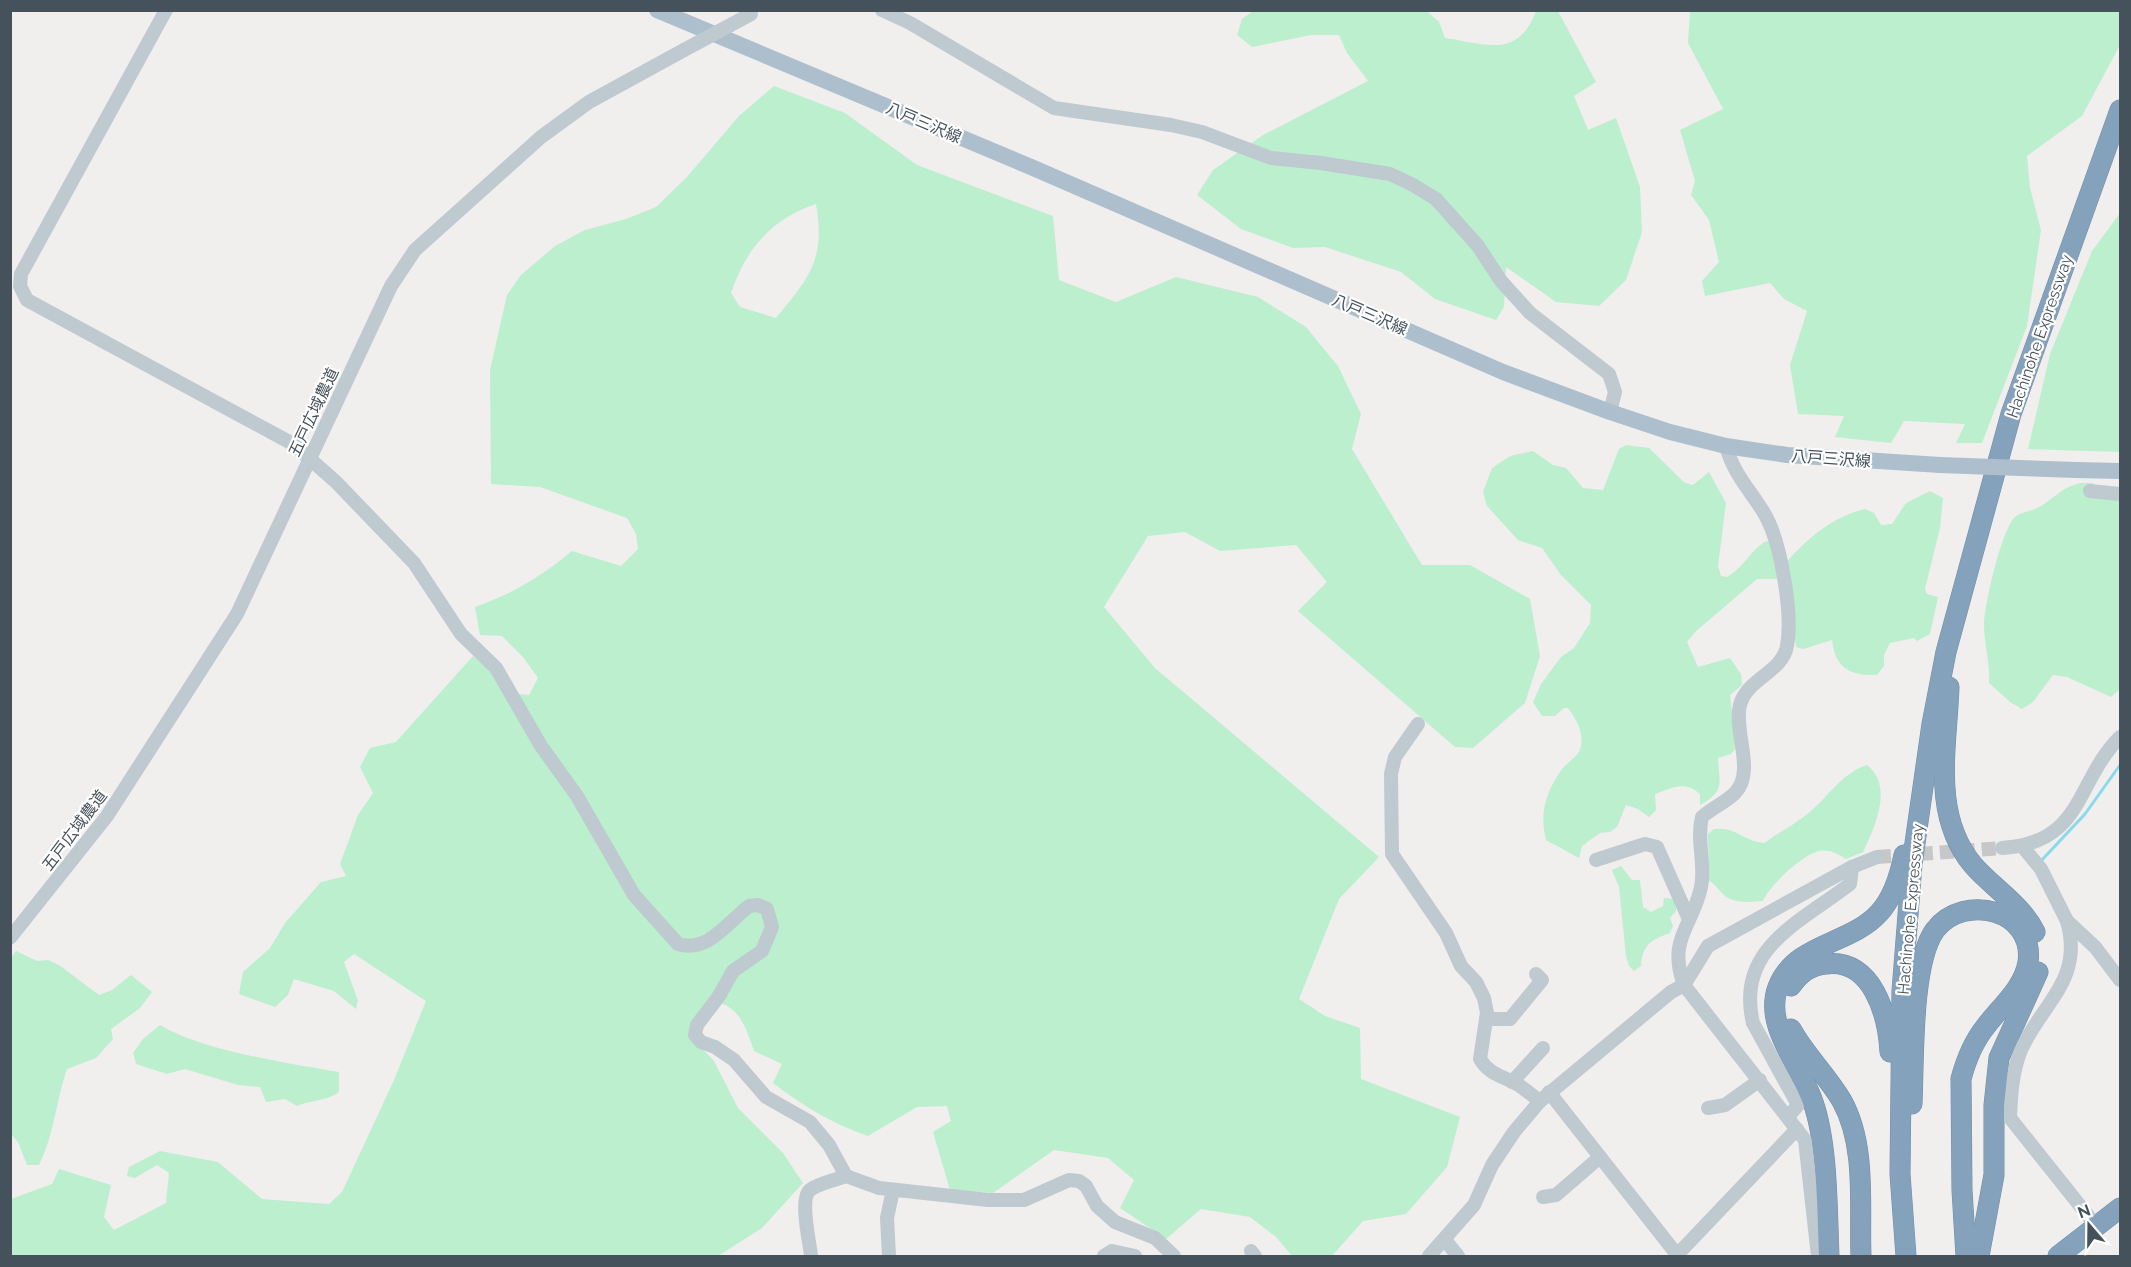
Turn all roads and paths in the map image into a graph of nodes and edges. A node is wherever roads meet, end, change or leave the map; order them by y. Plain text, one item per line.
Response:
1 (166, 10) edge
2 (657, 10) edge
3 (882, 10) edge
4 (754, 12) edge
5 (2121, 110) edge
6 (1610, 412) junction
7 (1726, 446) junction
8 (310, 457) junction
9 (2121, 471) edge
10 (2090, 491) dead end
11 (2121, 494) edge
12 (1969, 567) junction
13 (1949, 672) junction
14 (1418, 723) dead end
15 (1932, 724) junction
16 (2121, 737) edge
17 (2023, 847) junction
18 (2002, 848) tunnel mouth
19 (1877, 857) tunnel mouth
20 (1596, 860) dead end
21 (1852, 867) junction
22 (1688, 917) junction
23 (2067, 921) junction
24 (10, 938) edge
25 (1536, 974) dead end
26 (2121, 980) edge
27 (1684, 985) junction
28 (1486, 1019) junction
29 (1543, 1048) dead end
30 (1760, 1080) junction
31 (1512, 1082) junction
32 (1544, 1097) junction
33 (1708, 1108) dead end
34 (1788, 1117) junction
35 (1797, 1129) junction
36 (1600, 1156) junction
37 (846, 1176) junction
38 (1904, 1182) junction
39 (893, 1190) junction
40 (1544, 1197) dead end
41 (2121, 1208) edge
42 (2097, 1227) junction
43 (1151, 1237) junction
44 (1445, 1240) junction
45 (1677, 1256) edge
46 (812, 1257) edge
47 (889, 1257) edge
48 (1104, 1257) edge
49 (1137, 1257) edge
50 (1174, 1257) edge
51 (1429, 1257) edge
52 (1458, 1257) edge
53 (1818, 1257) edge
54 (1829, 1257) edge
55 (1861, 1257) edge
56 (1906, 1257) edge
57 (1914, 1257) edge
58 (1966, 1257) edge
59 (1978, 1257) edge
60 (2058, 1257) edge

1 - 8 street
2 - 6 main road, 八戸三沢線
3 - 6 street
4 - 8 street, 五戸広域農道, bridge
5 - 12 highway, Hachinohe Expressway
6 - 7 main road, 八戸三沢線
7 - 9 main road, 八戸三沢線, bridge
7 - 22 street
8 - 24 street, 五戸広域農道
8 - 37 street
10 - 11 street
12 - 13 highway, Hachinohe Expressway
12 - 15 highway, Hachinohe Expressway
13 - 38 highway, Hachinohe Expressway
13 - 59 highway
14 - 28 street
15 - 38 highway, Hachinohe Expressway
15 - 54 highway
16 - 17 street
17 - 18 street
17 - 23 street
19 - 21 street
20 - 22 street
21 - 27 street
21 - 34 street
22 - 27 street
23 - 26 street
23 - 42 street
25 - 28 street
27 - 30 street
27 - 32 street
28 - 31 street
29 - 31 street
30 - 33 street
30 - 34 street
31 - 32 street
32 - 36 street
32 - 44 street
34 - 35 street
35 - 45 street
35 - 53 street
36 - 40 street
36 - 45 street
37 - 39 street
37 - 46 street
38 - 55 highway
38 - 56 highway, Hachinohe Expressway
38 - 57 highway, Hachinohe Expressway
38 - 58 highway
39 - 43 street
39 - 47 street
41 - 42 highway
42 - 60 highway
43 - 49 street
43 - 50 street
44 - 51 street
44 - 52 street
48 - 49 street

